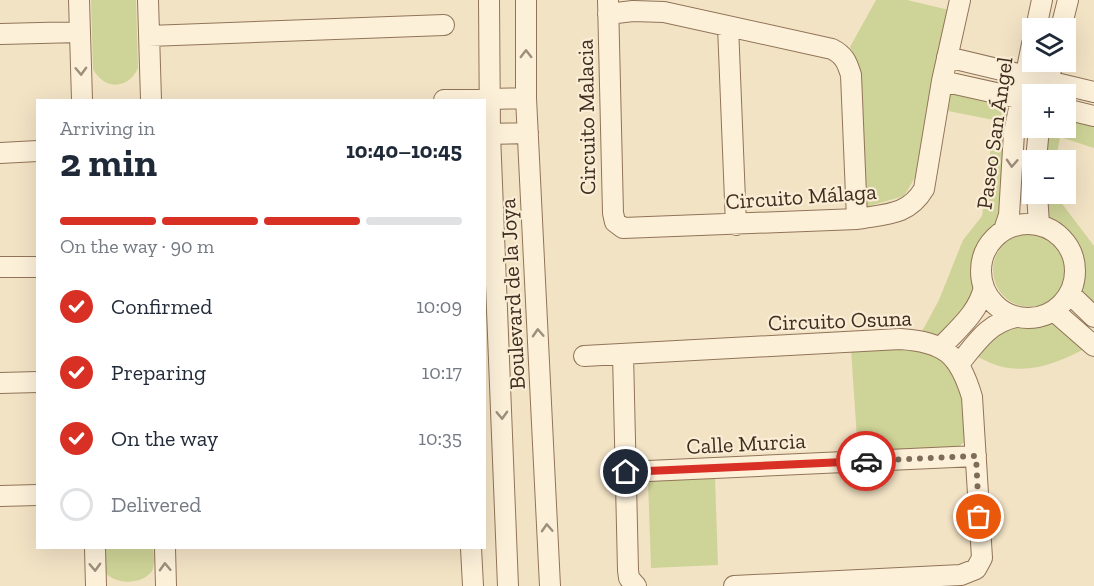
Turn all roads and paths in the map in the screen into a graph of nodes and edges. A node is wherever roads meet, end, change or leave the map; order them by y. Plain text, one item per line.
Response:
1 (79, 0) edge
2 (148, 0) edge
3 (489, 0) edge
4 (526, 0) edge
5 (960, 0) edge
6 (1042, 0) edge
7 (1068, 0) edge
8 (608, 7) edge
9 (1038, 18) edge
10 (1064, 18) edge
11 (444, 25) dead end
12 (728, 26) junction
13 (80, 32) junction
14 (0, 34) edge
15 (149, 36) junction
16 (947, 57) junction
17 (1026, 72) edge
18 (1025, 76) junction
19 (942, 81) junction
20 (1025, 84) edge
21 (1040, 84) edge
22 (1076, 90) edge
23 (1094, 92) edge
24 (526, 98) junction
25 (82, 99) edge
26 (151, 99) edge
27 (486, 99) edge
28 (490, 99) junction
29 (1022, 99) edge
30 (1022, 111) edge
31 (1076, 112) edge
32 (1094, 116) edge
33 (528, 133) junction
34 (488, 134) edge
35 (36, 151) edge
36 (0, 153) edge
37 (1038, 204) edge
38 (857, 219) junction
39 (1039, 224) junction
40 (736, 225) junction
41 (623, 228) joint
42 (1004, 230) junction
43 (0, 267) edge
44 (36, 267) edge
45 (984, 287) junction
46 (1070, 294) junction
47 (1054, 311) junction
48 (1016, 317) junction
49 (1094, 317) edge
50 (1094, 346) edge
51 (941, 347) junction
52 (623, 354) junction
53 (584, 356) dead end
54 (959, 364) junction
55 (36, 382) edge
56 (0, 383) edge
57 (976, 456) junction
58 (626, 472) junction
59 (36, 495) edge
60 (0, 496) edge
61 (94, 549) edge
62 (165, 549) edge
63 (471, 549) edge
64 (96, 586) edge
65 (166, 586) edge
66 (472, 586) edge
67 (508, 586) edge
68 (550, 586) edge
69 (636, 586) edge
70 (734, 586) edge

1 - 13 street
2 - 15 street
3 - 28 street, Boulevard de la Joya
24 -> 4 street, Boulevard de la Joya
5 - 16 street, Circuito Málaga
6 - 9 street
7 - 10 street
8 - 12 street
8 - 41 street, Circuito Malacia
11 - 15 street
12 - 38 street
12 - 40 street
13 - 14 street
13 -> 25 street
15 - 26 street
16 - 18 street
16 - 19 street, Circuito Málaga
17 - 18 street, Paseo San Ángel
18 - 20 street, Paseo San Ángel
18 - 21 street
19 - 29 street
19 - 38 street, Circuito Málaga
22 - 23 street
24 - 28 street
24 - 33 street, Boulevard de la Joya
27 - 28 street
28 - 34 street, Boulevard de la Joya
30 -> 42 street, Paseo San Ángel
31 - 32 street
33 - 34 street
68 -> 33 street, Boulevard de la Joya
34 -> 67 street, Boulevard de la Joya
35 - 36 street
37 - 39 street
38 - 40 street, Circuito Málaga
39 - 42 street
39 - 46 street
40 - 41 street, Circuito Málaga
42 - 45 street
43 - 44 street
45 - 48 street
45 - 51 street
46 - 47 street
46 - 49 street
47 - 48 street
47 - 50 street
48 - 54 street
51 - 52 street, Circuito Osuna
51 - 54 street, Circuito Osuna
52 - 53 street, Circuito Osuna
52 - 58 street
54 - 57 street, Circuito Osuna
55 - 56 street
57 - 58 street, Calle Murcia
57 - 70 street, Circuito Osuna
58 - 69 street
59 - 60 street
61 -> 64 street
65 -> 62 street
63 - 66 street

